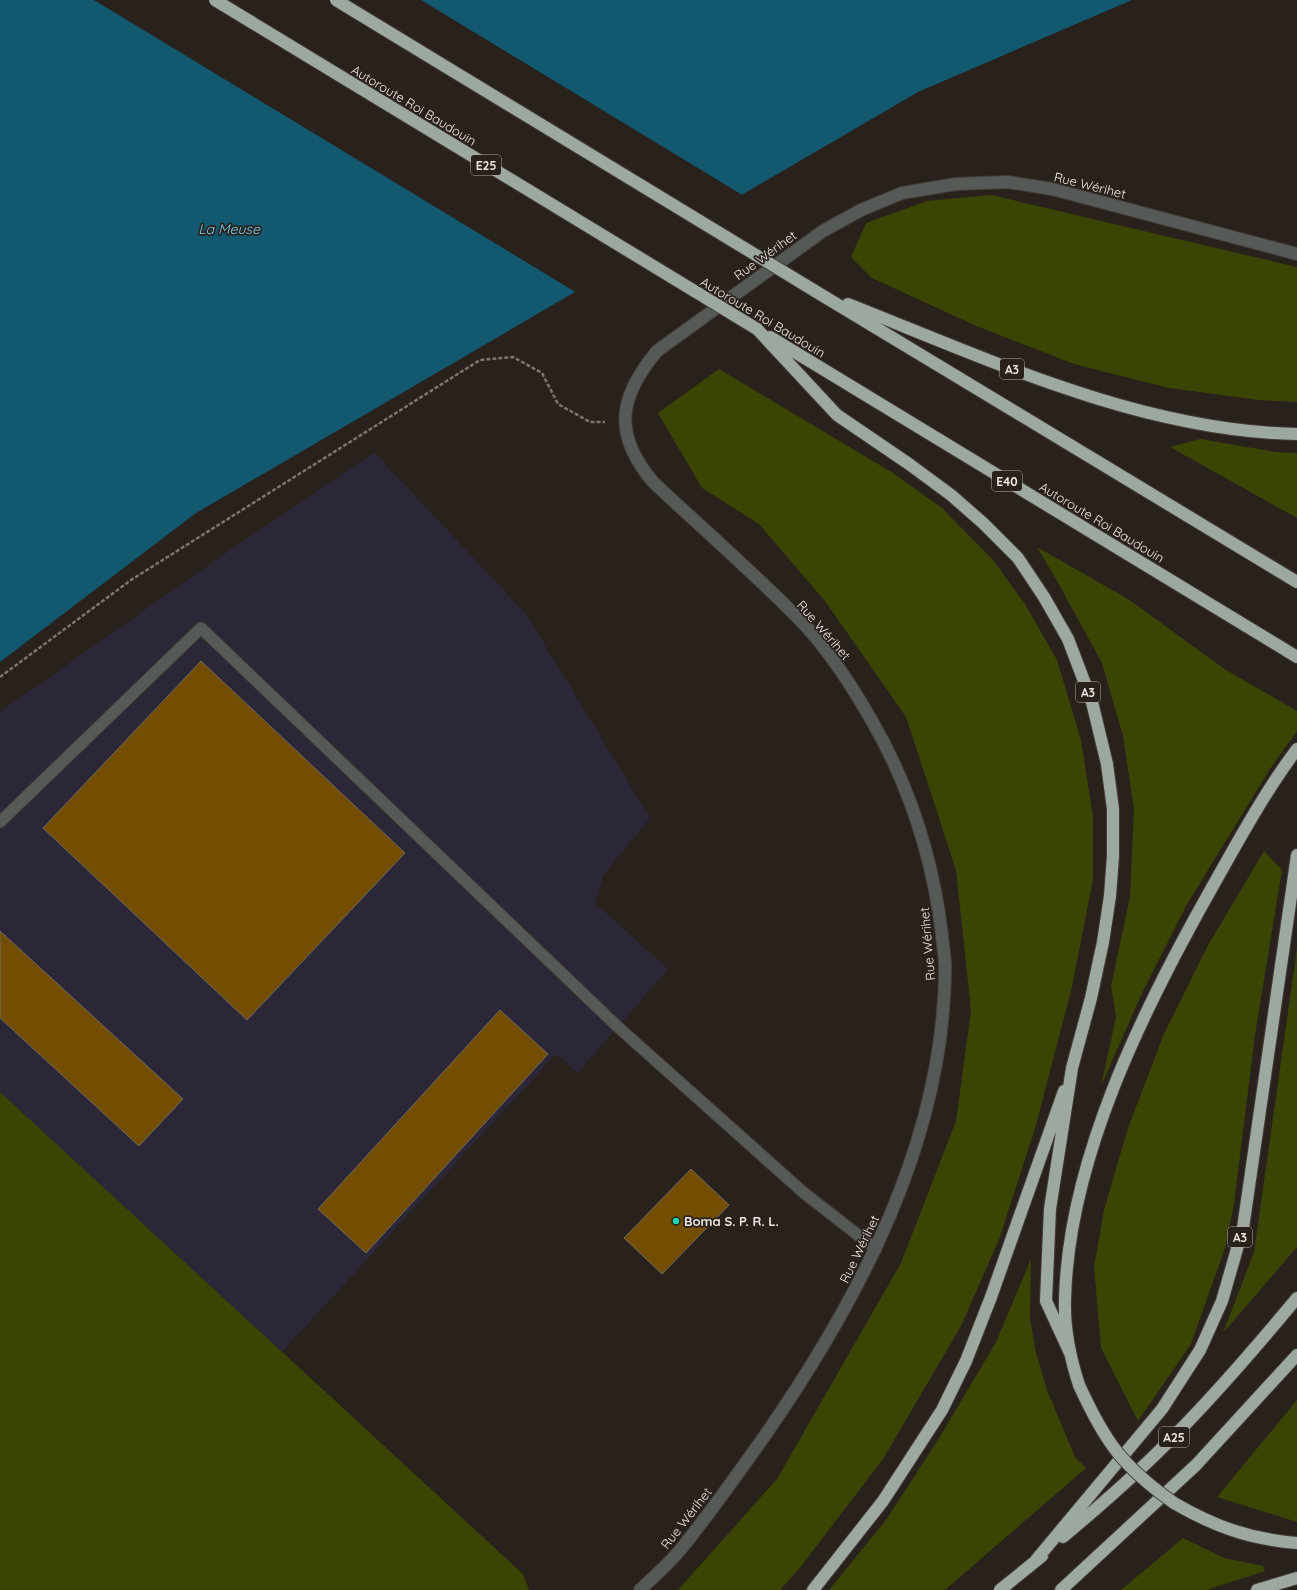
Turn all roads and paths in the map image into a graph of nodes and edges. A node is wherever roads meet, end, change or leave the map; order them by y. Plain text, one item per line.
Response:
1 (215, 0) edge
2 (336, 0) edge
3 (1297, 254) edge
4 (815, 291) junction
5 (757, 329) junction
6 (625, 422) junction
7 (1297, 434) edge
8 (1297, 582) edge
9 (1297, 657) edge
10 (0, 677) edge
11 (1297, 749) edge
12 (0, 822) edge
13 (1297, 855) edge
14 (1072, 1068) junction
15 (876, 1248) junction
16 (1297, 1298) edge
17 (1070, 1353) junction
18 (1297, 1355) edge
19 (1297, 1544) edge
20 (1036, 1560) junction
21 (1297, 1578) edge
22 (640, 1590) edge
23 (812, 1590) edge
24 (1000, 1590) edge
25 (1061, 1590) edge
26 (1257, 1590) edge

1 - 5 highway, Autoroute Roi Baudouin / E25, bridge
2 - 4 highway, bridge
3 - 6 street, Rue Wérihet
4 - 7 highway, A3
4 - 8 highway
5 - 9 highway, Autoroute Roi Baudouin / E40
5 - 14 highway, A3
6 - 10 path
6 - 15 street, Rue Wérihet
11 - 17 highway, A3
12 - 15 lane
13 - 20 highway, A3
14 - 17 highway, A3
14 - 23 highway, A3
15 - 22 street, Rue Wérihet
16 - 20 highway, A25
17 - 19 highway, A3, bridge
18 - 25 highway, A25
20 - 24 highway, A25
21 - 26 highway

